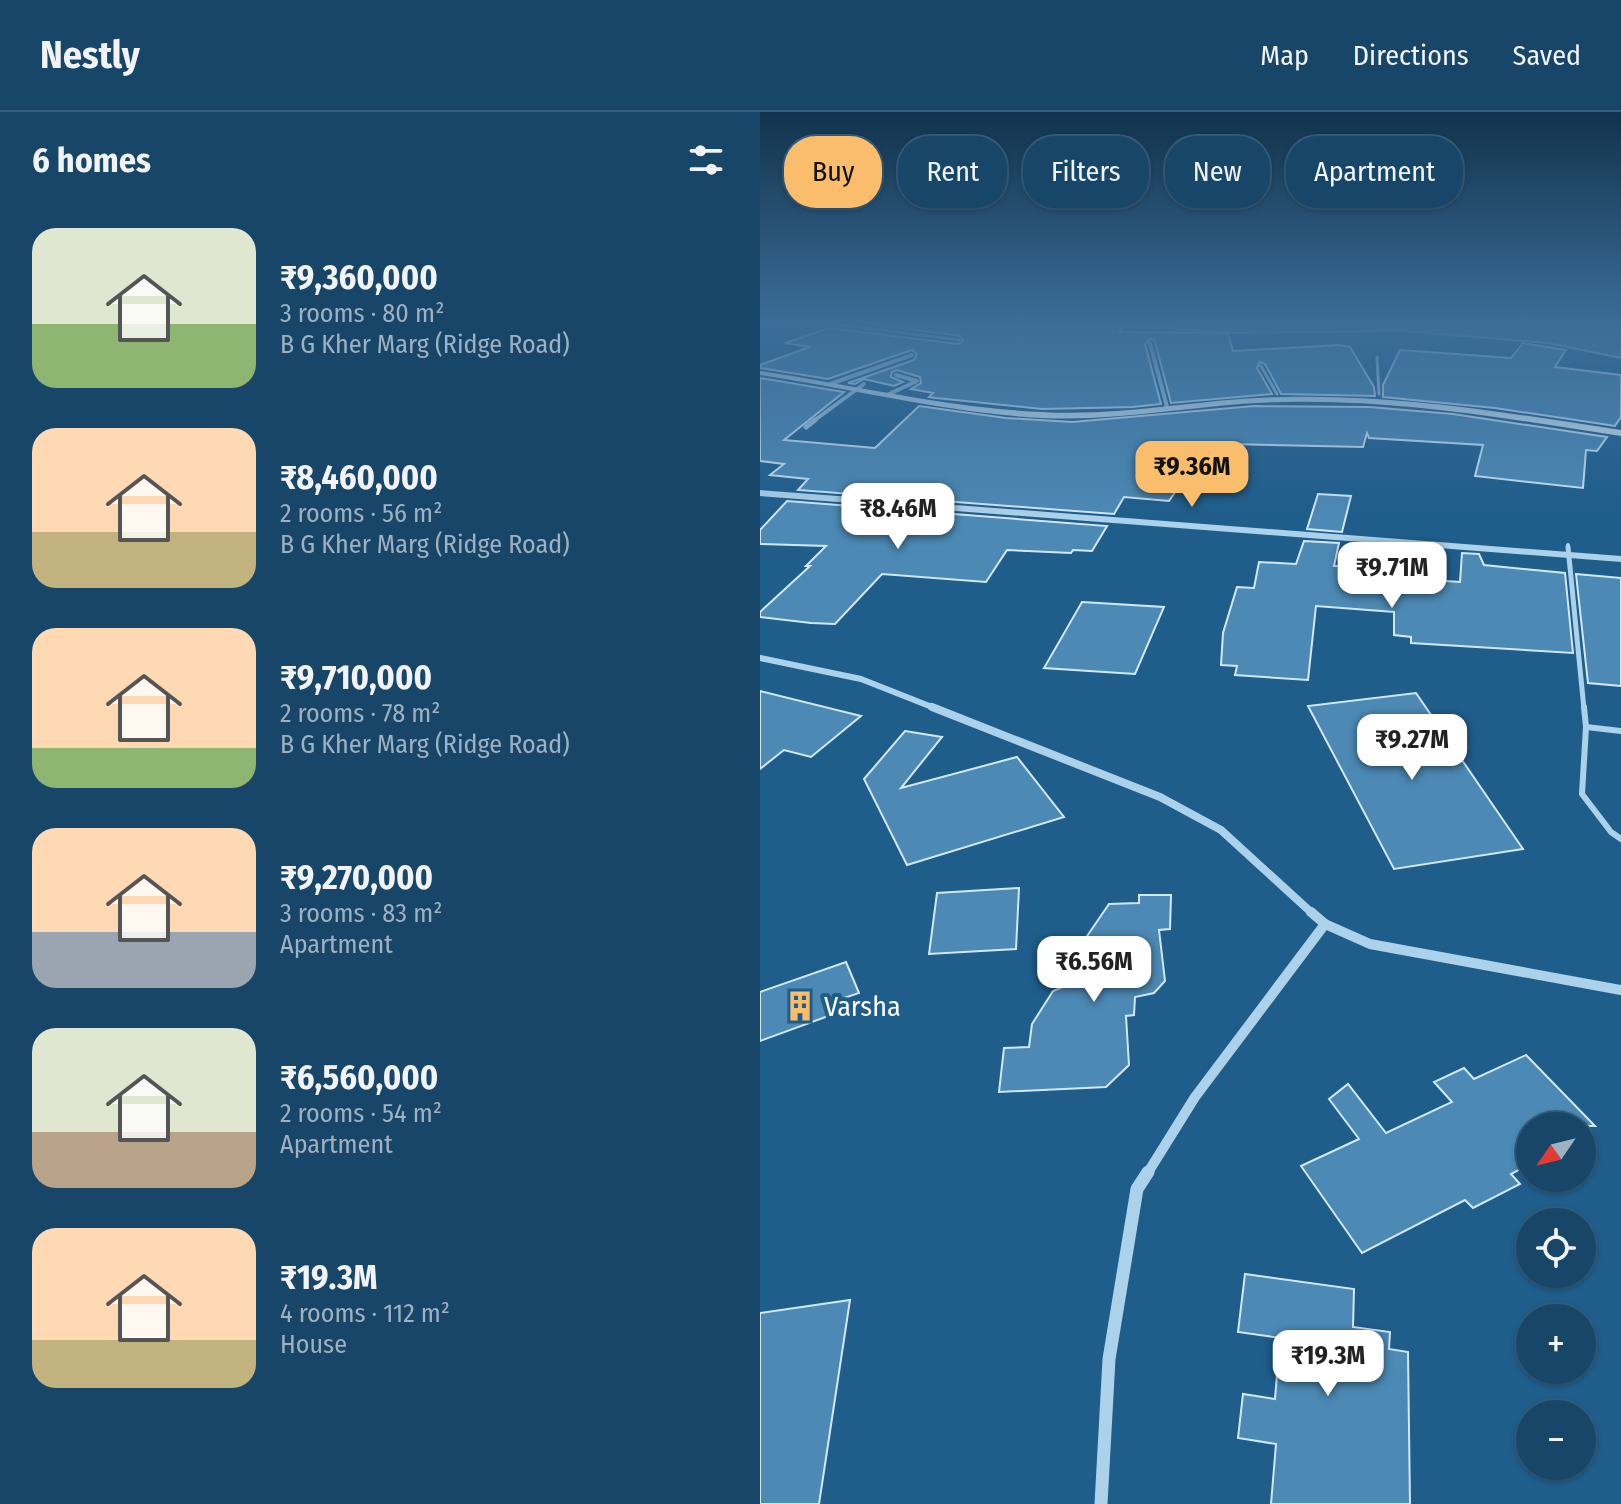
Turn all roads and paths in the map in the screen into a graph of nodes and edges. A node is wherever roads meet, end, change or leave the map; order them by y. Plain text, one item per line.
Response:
1 (860, 387) edge
2 (864, 387) edge
3 (870, 387) edge
4 (907, 387) edge
5 (1161, 387) edge
6 (1274, 387) edge
7 (1378, 387) edge
8 (899, 390) junction
9 (887, 395) junction
10 (1279, 396) junction
11 (1379, 398) junction
12 (1166, 405) junction
13 (1621, 426) edge
14 (806, 427) dead end
15 (1621, 433) edge
16 (760, 484) edge
17 (760, 493) edge
18 (1569, 549) junction
19 (1621, 550) edge
20 (1621, 559) edge
21 (760, 658) edge
22 (1586, 727) junction
23 (1621, 731) edge
24 (1621, 839) edge
25 (1325, 924) junction
26 (1621, 990) edge
27 (1101, 1504) edge

1 - 14 street
2 - 9 main road
3 - 8 main road
4 - 8 street
5 - 12 street
6 - 10 lane
7 - 11 lane
8 - 9 street
8 - 12 main road
9 - 12 main road
10 - 11 main road
10 - 12 main road
11 - 13 main road
11 - 15 main road
16 - 18 street
17 - 18 street
18 - 19 street
18 - 20 street
18 - 22 lane
21 - 25 street
22 - 23 lane
22 - 24 lane
25 - 26 street
25 - 27 street

